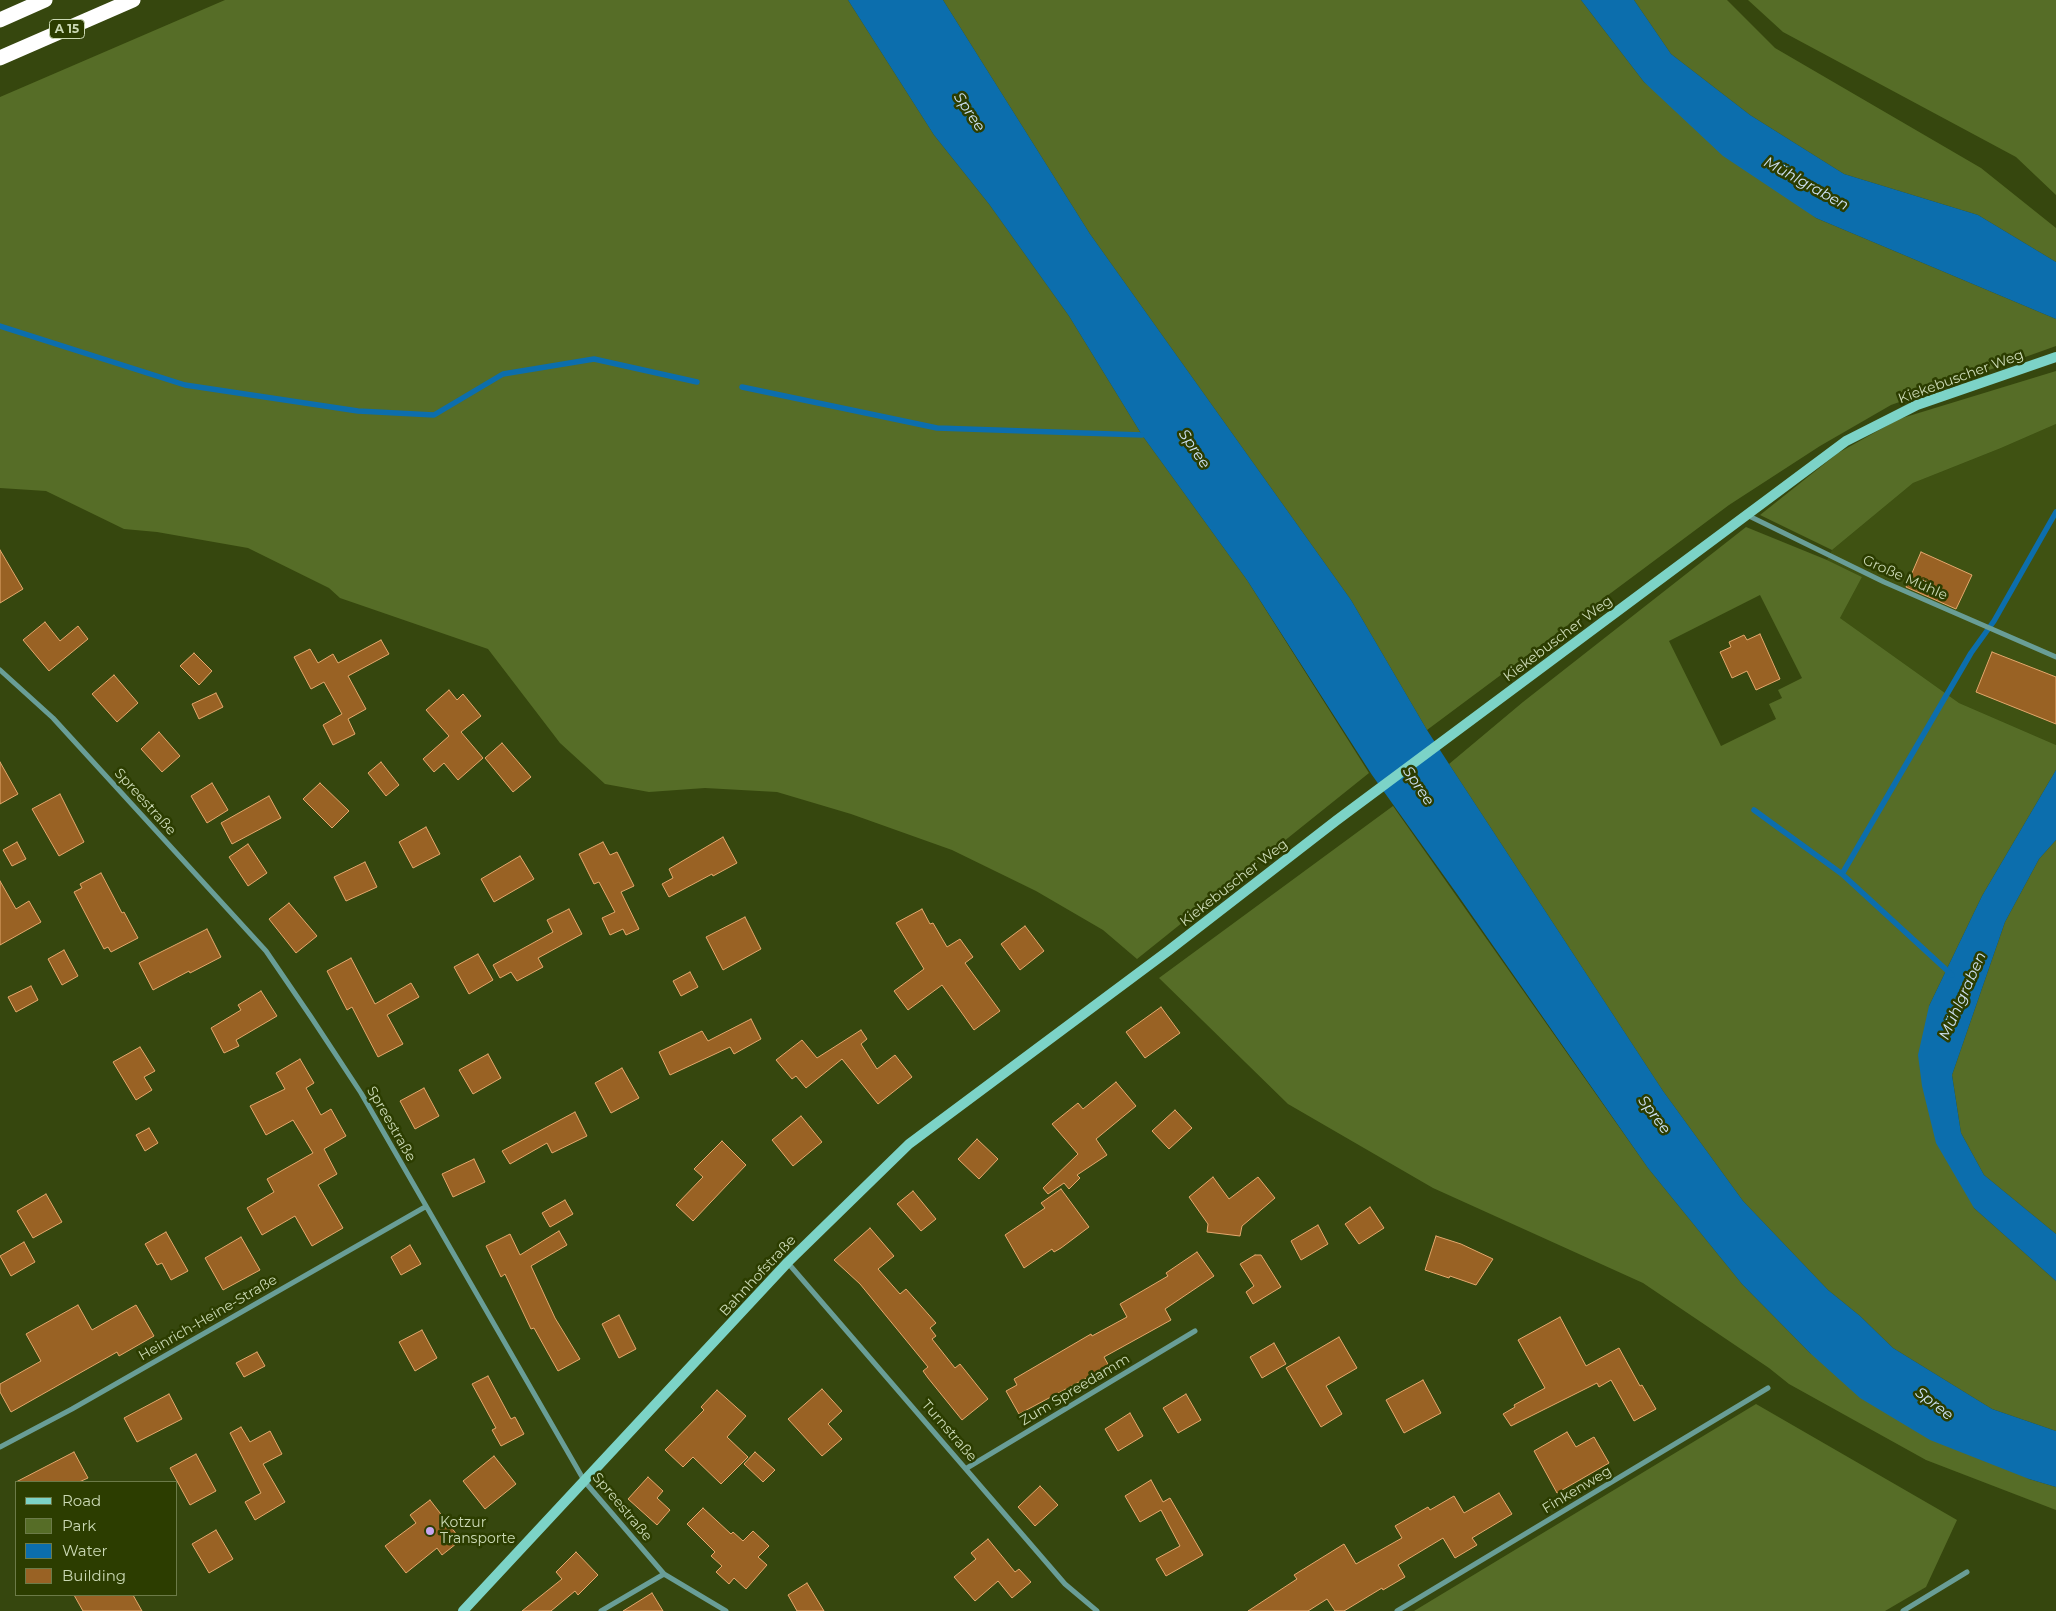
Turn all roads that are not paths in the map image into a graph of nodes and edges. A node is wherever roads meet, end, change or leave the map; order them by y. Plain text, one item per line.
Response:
1 (45, 0) edge
2 (133, 0) edge
3 (0, 20) edge
4 (0, 58) edge
5 (2056, 358) edge
6 (1746, 515) junction
7 (2056, 657) edge
8 (0, 670) edge
9 (1106, 996) joint
10 (425, 1207) junction
11 (788, 1262) junction
12 (1195, 1331) dead end
13 (1768, 1388) dead end
14 (0, 1447) edge
15 (967, 1468) junction
16 (585, 1482) junction
17 (1967, 1572) dead end
18 (664, 1574) junction
19 (463, 1611) edge
20 (600, 1611) edge
21 (726, 1611) edge
22 (1098, 1611) edge
23 (1397, 1611) edge
24 (1903, 1611) edge

1 - 3 highway, A 15
2 - 4 highway, A 15
5 - 6 main road, Kiekebuscher Weg
6 - 7 street, Große Mühle
6 - 9 main road, Kiekebuscher Weg
8 - 10 street, Spreestraße
9 - 11 main road, Bahnhofstraße
10 - 14 street, Heinrich-Heine-Straße
10 - 16 street, Spreestraße
11 - 15 street, Turnstraße
11 - 16 main road, Bahnhofstraße
12 - 15 street, Zum Spreedamm
13 - 23 street, Finkenweg
15 - 22 street, Turnstraße
16 - 18 street, Spreestraße
16 - 19 main road, Bahnhofstraße
17 - 24 street
18 - 20 street
18 - 21 street, Spreestraße

